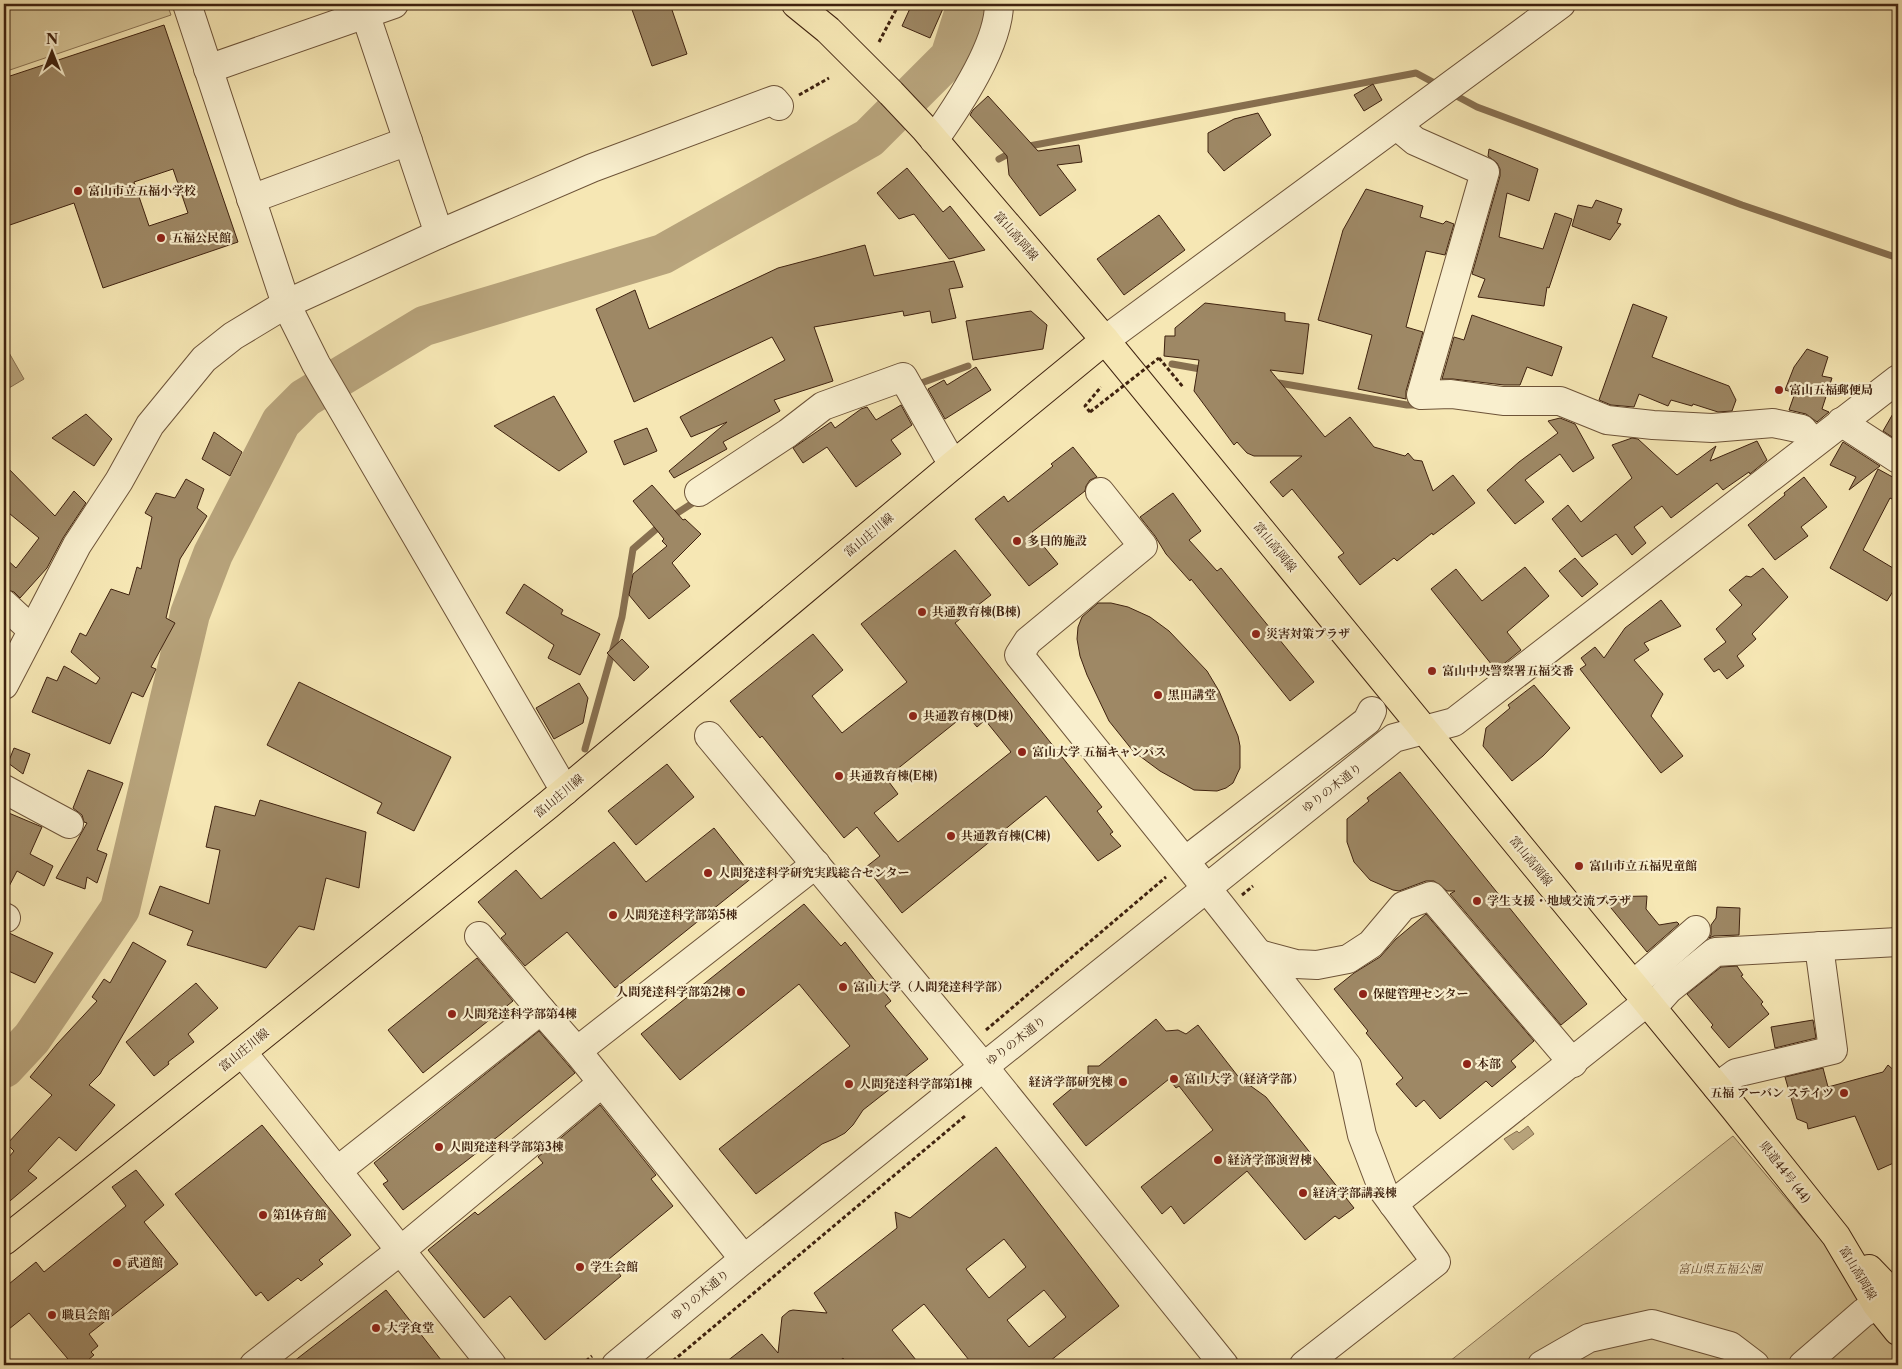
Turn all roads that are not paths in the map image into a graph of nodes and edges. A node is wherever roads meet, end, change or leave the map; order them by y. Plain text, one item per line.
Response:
1 (187, 4) edge
2 (394, 4) edge
3 (796, 4) edge
4 (1561, 4) edge
5 (999, 10) edge
6 (364, 13) junction
7 (208, 69) junction
8 (779, 106) road end
9 (1398, 126) junction
10 (929, 134) junction
11 (408, 141) junction
12 (251, 199) junction
13 (439, 234) junction
14 (286, 304) junction
15 (1105, 340) junction
16 (1898, 379) edge
17 (1841, 422) junction
18 (1814, 443) junction
19 (1898, 459) edge
20 (953, 465) junction
21 (699, 492) dead end
22 (1100, 492) dead end
23 (4, 604) edge
24 (32, 630) junction
25 (4, 685) edge
26 (1372, 711) dead end
27 (1423, 730) junction
28 (708, 736) dead end
29 (4, 789) edge
30 (565, 791) junction
31 (69, 824) dead end
32 (1185, 861) junction
33 (816, 864) junction
34 (1207, 889) junction
35 (1696, 930) dead end
36 (479, 936) dead end
37 (1898, 942) edge
38 (1819, 946) junction
39 (1259, 954) junction
40 (1644, 999) junction
41 (541, 1010) junction
42 (577, 1051) junction
43 (242, 1052) junction
44 (1573, 1063) junction
45 (983, 1066) junction
46 (602, 1083) junction
47 (1717, 1087) junction
48 (1734, 1108) joint
49 (337, 1171) junction
50 (1393, 1204) junction
51 (1836, 1236) joint
52 (4, 1241) edge
53 (400, 1251) junction
54 (744, 1259) junction
55 (1888, 1302) edge
56 (1898, 1331) edge
57 (254, 1365) edge
58 (492, 1365) edge
59 (616, 1365) edge
60 (1224, 1365) edge
61 (1304, 1365) edge
62 (1542, 1365) edge
63 (1755, 1365) edge
64 (1803, 1365) edge

1 - 7 street
2 - 6 street
3 - 10 main road, 富山高岡線
4 - 9 street
5 - 10 street
6 - 7 street
6 - 11 street
7 - 12 street
8 - 13 street
9 - 15 street
9 - 18 street
10 - 15 main road, 富山高岡線
11 - 12 street
11 - 13 street
12 - 14 street
13 - 14 street
14 - 24 street
14 - 30 street
15 - 20 main road, 富山庄川線
15 - 27 main road, 富山高岡線
16 - 17 street, ゆりの木通り
17 - 18 street, ゆりの木通り
17 - 19 street
18 - 27 street, ゆりの木通り
20 - 21 street
20 - 30 main road, 富山庄川線
22 - 32 street
23 - 24 street
24 - 25 street
26 - 32 street
27 - 34 street, ゆりの木通り
27 - 40 main road, 富山高岡線
28 - 33 street
29 - 31 street
30 - 43 main road, 富山庄川線
32 - 34 street
33 - 42 street
33 - 45 street
34 - 39 street
34 - 45 street, ゆりの木通り
35 - 40 street
36 - 41 street
37 - 38 street
38 - 40 street
38 - 47 street
39 - 44 street
39 - 50 street
40 - 44 street
40 - 47 main road, 富山高岡線
41 - 42 street
41 - 49 street
42 - 46 street
43 - 49 street
43 - 52 main road, 富山庄川線
44 - 50 street
45 - 54 street, ゆりの木通り
45 - 60 street
46 - 53 street
46 - 54 street
47 - 48 main road, 富山高岡線
48 - 51 main road, 県道44号 (44)
49 - 53 street
50 - 61 street
51 - 55 main road, 富山高岡線
53 - 57 street
53 - 58 street
54 - 59 street, ゆりの木通り
55 - 56 main road, 富山高岡線
55 - 64 street
62 - 63 street

